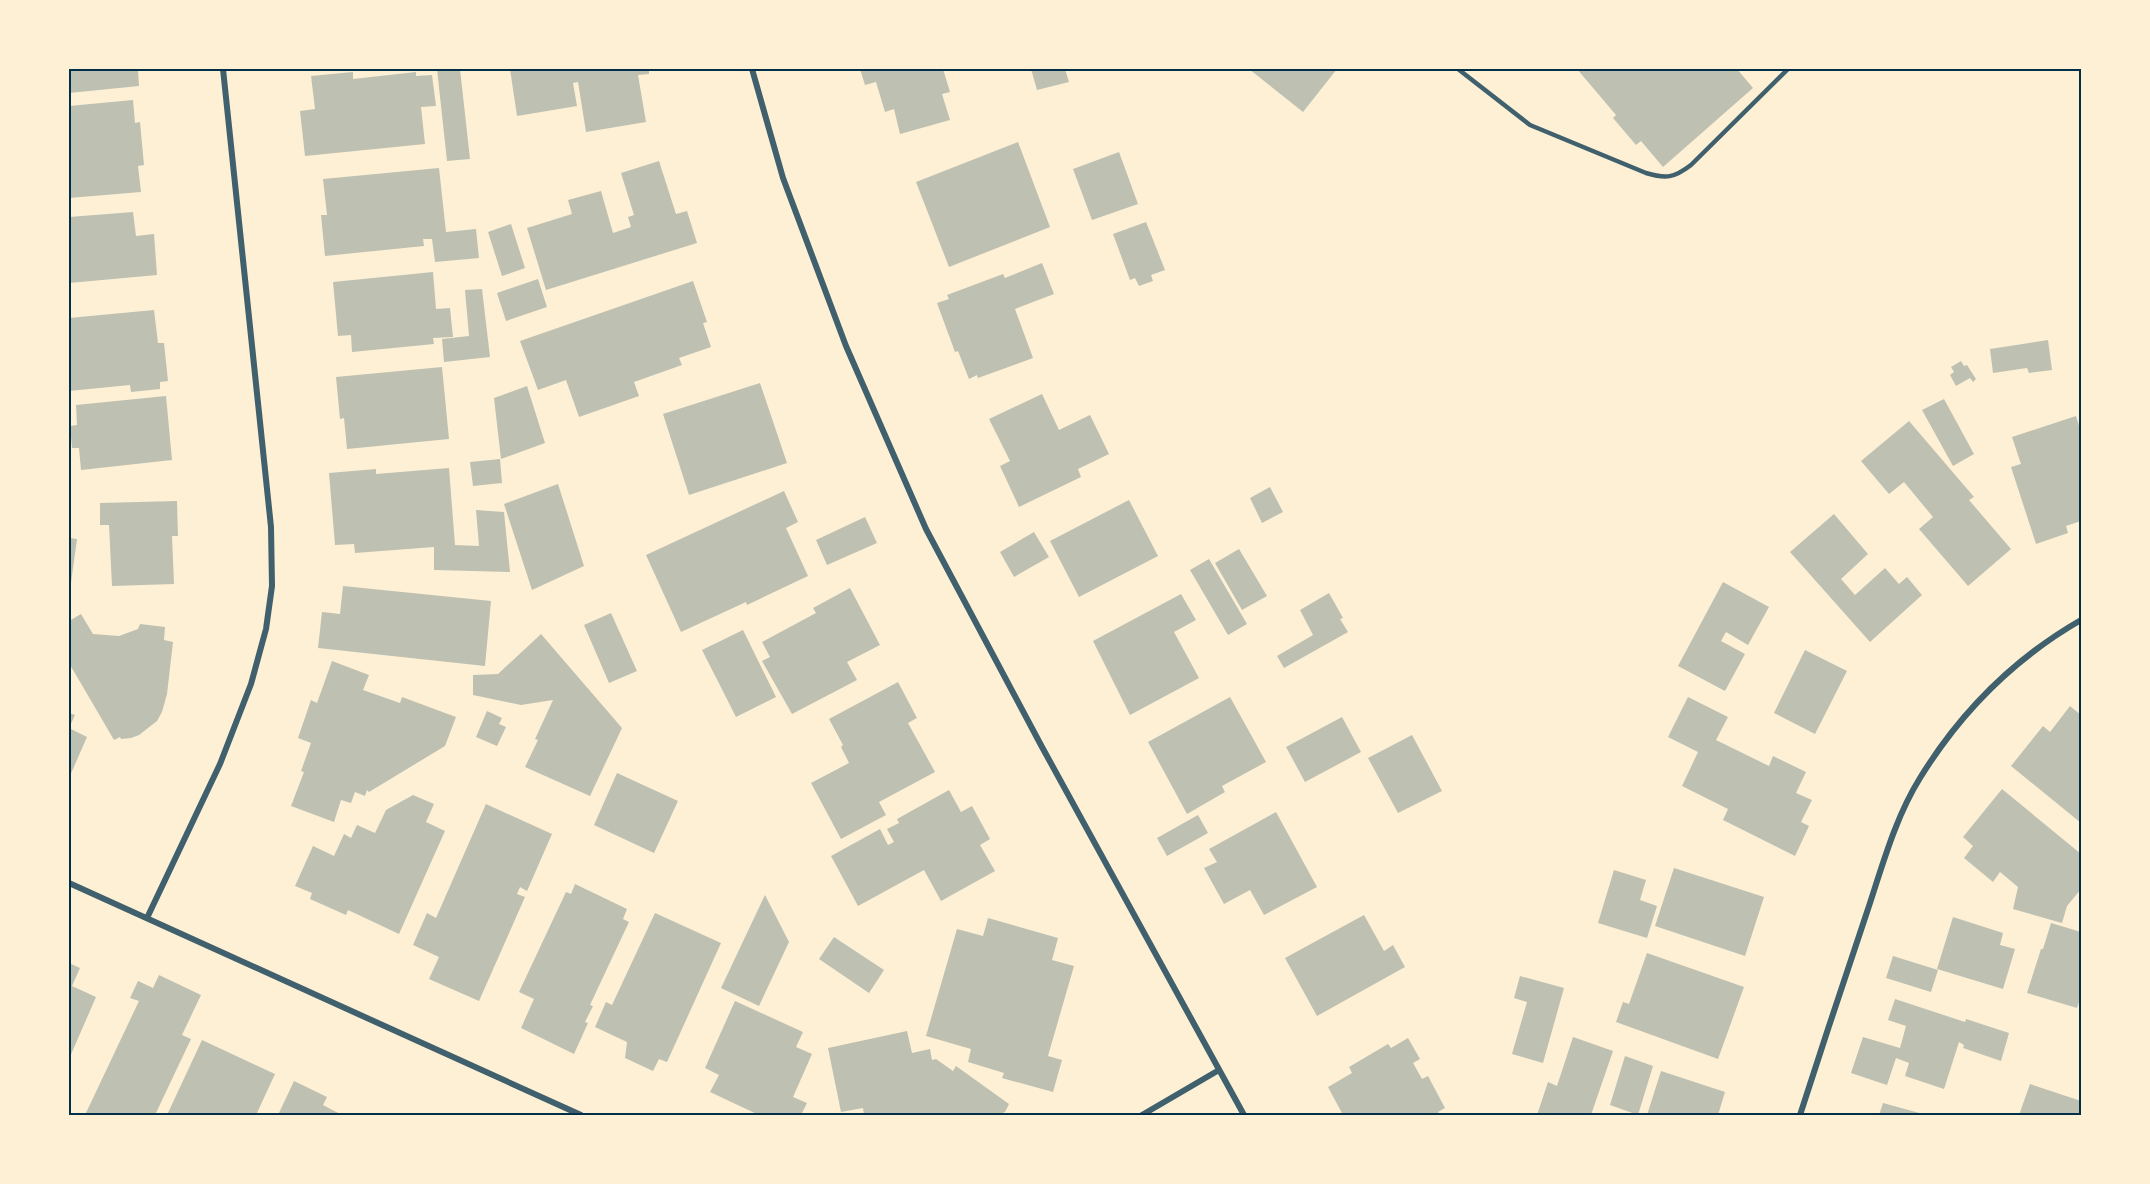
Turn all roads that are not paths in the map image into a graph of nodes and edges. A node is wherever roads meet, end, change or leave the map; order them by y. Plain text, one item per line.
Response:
1 (223, 69) edge
2 (752, 69) edge
3 (1458, 69) edge
4 (1788, 69) edge
5 (2081, 620) edge
6 (69, 883) edge
7 (147, 918) junction
8 (1220, 1070) junction
9 (581, 1115) edge
10 (1142, 1115) edge
11 (1244, 1115) edge
12 (1800, 1115) edge

1 - 7 street
2 - 8 street
3 - 4 lane
5 - 12 street
6 - 7 street
7 - 9 street
8 - 10 street
8 - 11 street

